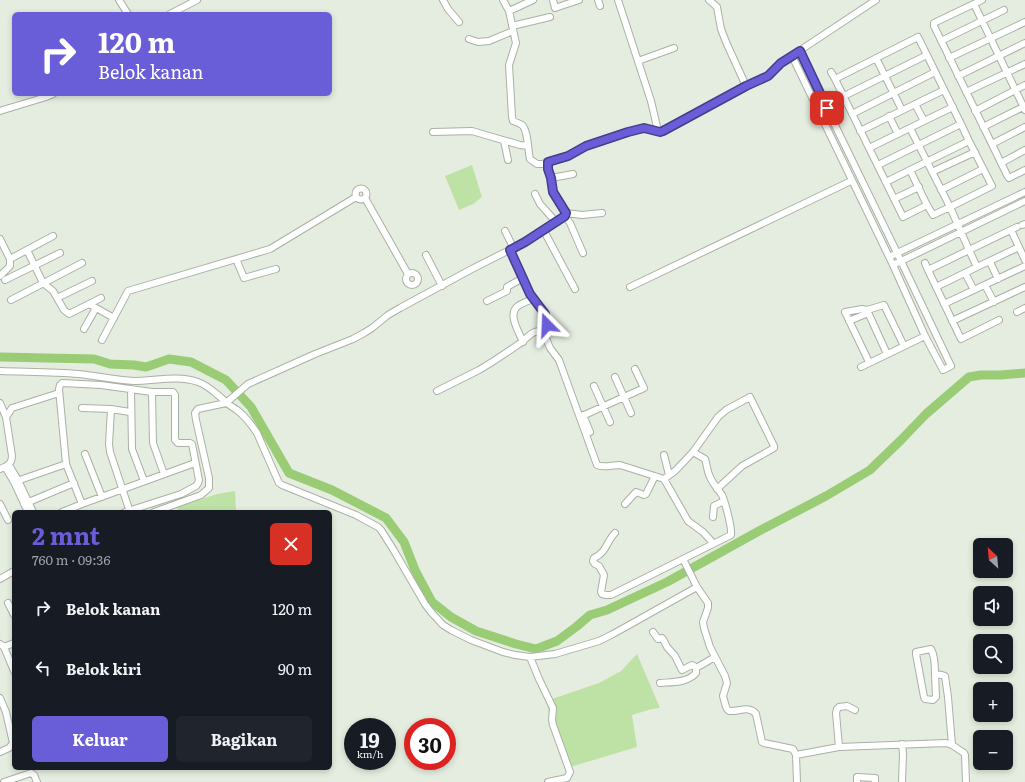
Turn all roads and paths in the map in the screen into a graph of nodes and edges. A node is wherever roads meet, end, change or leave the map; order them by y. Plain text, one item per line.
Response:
1 (119, 0) edge
2 (197, 0) edge
3 (443, 0) edge
4 (503, 0) edge
5 (533, 0) edge
6 (553, 0) edge
7 (579, 0) edge
8 (618, 0) edge
9 (708, 0) edge
10 (876, 0) edge
11 (982, 0) edge
12 (974, 4) junction
13 (1004, 10) dead end
14 (509, 11) junction
15 (127, 12) edge
16 (174, 12) edge
17 (550, 16) dead end
18 (982, 21) junction
19 (459, 22) dead end
20 (1025, 22) edge
21 (513, 29) junction
22 (990, 38) junction
23 (469, 39) dead end
24 (941, 41) junction
25 (1025, 43) edge
26 (674, 48) dead end
27 (800, 51) junction
28 (927, 55) junction
29 (792, 56) junction
30 (999, 56) junction
31 (876, 58) junction
32 (950, 58) junction
33 (638, 61) junction
34 (1025, 64) edge
35 (832, 72) dead end
36 (935, 72) junction
37 (1007, 73) junction
38 (885, 76) junction
39 (958, 76) junction
40 (835, 79) junction
41 (1025, 85) edge
42 (746, 86) junction
43 (944, 90) junction
44 (1015, 90) junction
45 (966, 92) junction
46 (894, 93) junction
47 (48, 96) edge
48 (844, 96) junction
49 (915, 104) junction
50 (953, 107) junction
51 (1025, 108) edge
52 (902, 110) junction
53 (0, 111) edge
54 (975, 111) junction
55 (852, 114) junction
56 (889, 116) junction
57 (924, 121) junction
58 (961, 124) junction
59 (983, 127) junction
60 (1025, 127) edge
61 (910, 128) junction
62 (658, 131) junction
63 (860, 131) junction
64 (433, 132) dead end
65 (898, 134) junction
66 (504, 141) junction
67 (969, 141) junction
68 (992, 144) junction
69 (919, 145) junction
70 (528, 146) junction
71 (869, 148) junction
72 (1025, 150) edge
73 (975, 152) junction
74 (508, 160) dead end
75 (548, 162) junction
76 (927, 162) junction
77 (1001, 163) junction
78 (878, 165) junction
79 (983, 169) junction
80 (910, 170) junction
81 (1025, 170) edge
82 (858, 172) junction
83 (932, 172) junction
84 (573, 174) dead end
85 (551, 178) junction
86 (850, 178) junction
87 (886, 182) junction
88 (919, 187) junction
89 (941, 190) junction
90 (1025, 192) edge
91 (535, 194) dead end
92 (356, 197) junction
93 (365, 198) junction
94 (894, 199) junction
95 (1025, 201) edge
96 (928, 205) junction
97 (950, 207) junction
98 (602, 213) dead end
99 (565, 214) junction
100 (556, 222) junction
101 (958, 224) junction
102 (1019, 226) edge
103 (544, 230) junction
104 (506, 231) dead end
105 (960, 232) junction
106 (53, 236) dead end
107 (0, 239) edge
108 (1019, 247) junction
109 (27, 250) junction
110 (512, 250) junction
111 (969, 250) junction
112 (60, 253) dead end
113 (584, 253) dead end
114 (897, 253) junction
115 (426, 255) dead end
116 (888, 257) junction
117 (10, 259) junction
118 (236, 259) junction
119 (1025, 260) edge
120 (901, 261) junction
121 (990, 262) junction
122 (82, 263) dead end
123 (925, 263) dead end
124 (35, 265) junction
125 (893, 265) junction
126 (1025, 266) edge
127 (977, 267) junction
128 (276, 268) dead end
129 (928, 270) junction
130 (966, 273) junction
131 (2, 278) edge
132 (523, 278) junction
133 (998, 278) junction
134 (92, 281) dead end
135 (43, 283) junction
136 (985, 285) junction
137 (442, 286) junction
138 (630, 287) dead end
139 (936, 287) junction
140 (1025, 287) edge
141 (575, 289) dead end
142 (974, 290) junction
143 (422, 296) junction
144 (57, 298) junction
145 (101, 298) dead end
146 (533, 299) junction
147 (11, 300) dead end
148 (487, 301) dead end
149 (994, 302) junction
150 (89, 304) junction
151 (944, 304) junction
152 (96, 308) junction
153 (1025, 308) edge
154 (867, 311) junction
155 (1018, 312) dead end
156 (114, 318) junction
157 (1000, 320) dead end
158 (849, 321) junction
159 (952, 321) junction
160 (84, 330) dead end
161 (542, 331) junction
162 (925, 336) junction
163 (102, 340) dead end
164 (523, 342) junction
165 (904, 346) junction
166 (887, 354) junction
167 (869, 362) junction
168 (861, 367) dead end
169 (636, 369) dead end
170 (0, 371) edge
171 (614, 377) dead end
172 (594, 386) dead end
173 (130, 388) junction
174 (437, 391) dead end
175 (152, 392) junction
176 (59, 393) junction
177 (573, 394) dead end
178 (624, 397) junction
179 (227, 402) junction
180 (0, 403) edge
181 (603, 406) junction
182 (82, 408) dead end
183 (111, 409) junction
184 (130, 412) junction
185 (631, 413) dead end
186 (581, 416) junction
187 (6, 417) junction
188 (610, 422) dead end
189 (590, 432) dead end
190 (693, 452) junction
191 (84, 454) dead end
192 (664, 455) dead end
193 (195, 463) junction
194 (66, 464) junction
195 (5, 467) edge
196 (164, 474) junction
197 (655, 476) junction
198 (666, 477) junction
199 (16, 481) junction
200 (144, 481) junction
201 (74, 483) junction
202 (718, 489) junction
203 (123, 490) junction
204 (102, 497) junction
205 (724, 501) junction
206 (26, 503) junction
207 (0, 504) edge
208 (82, 504) junction
209 (625, 504) dead end
210 (28, 510) edge
211 (31, 510) edge
212 (67, 510) edge
213 (128, 510) edge
214 (131, 510) edge
215 (160, 510) edge
216 (713, 517) dead end
217 (8, 520) dead end
218 (615, 533) dead end
219 (713, 543) junction
220 (685, 561) junction
221 (12, 572) edge
222 (0, 579) edge
223 (697, 587) junction
224 (8, 603) dead end
225 (12, 611) edge
226 (653, 632) dead end
227 (12, 643) edge
228 (1, 644) edge
229 (530, 657) junction
230 (715, 657) junction
231 (12, 665) edge
232 (696, 668) junction
233 (935, 674) junction
234 (660, 683) dead end
235 (0, 698) edge
236 (2, 706) edge
237 (855, 710) dead end
238 (12, 734) edge
239 (12, 744) edge
240 (902, 744) junction
241 (952, 745) junction
242 (840, 747) junction
243 (0, 752) edge
244 (796, 754) junction
245 (559, 781) edge
246 (4, 782) edge
247 (37, 782) edge
248 (548, 782) edge
249 (797, 782) edge
250 (857, 782) edge
251 (875, 782) edge
252 (902, 782) edge
253 (966, 782) edge

1 - 15 street
2 - 16 street
3 - 19 street
4 - 14 street
5 - 14 street
6 - 7 street
8 - 33 street
9 - 42 street
10 - 27 street
11 - 12 street
12 - 18 street
12 - 24 street
13 - 18 street
14 - 21 street
17 - 21 street
18 - 22 street
18 - 24 street
20 - 22 street
21 - 23 street
21 - 70 street
22 - 30 street
22 - 32 street
24 - 32 street
25 - 30 street
26 - 33 street
27 - 29 street
27 - 82 street
28 - 31 street
28 - 36 street
28 - 38 street
29 - 42 street
29 - 86 street
30 - 37 street
30 - 39 street
31 - 38 street
31 - 40 street
32 - 39 street
33 - 62 street
34 - 37 street
35 - 40 street
36 - 43 street
36 - 46 street
37 - 44 street
37 - 45 street
38 - 46 street
38 - 48 street
39 - 45 street
40 - 48 street
41 - 44 street
42 - 62 street
43 - 49 street
43 - 50 street
44 - 51 street
44 - 54 street
45 - 54 street
46 - 52 street
46 - 55 street
47 - 53 street
48 - 55 street
49 - 52 street
49 - 57 street
50 - 57 street
50 - 58 street
51 - 59 street
52 - 56 street
54 - 59 street
55 - 63 street
56 - 63 street
56 - 65 street
57 - 61 street
58 - 67 street
58 - 69 street
59 - 68 street
60 - 68 street
61 - 65 street
61 - 69 street
62 - 75 street
63 - 71 street
64 - 66 street
65 - 71 street
66 - 70 street
66 - 74 street
67 - 73 street
67 - 76 street
68 - 77 street
69 - 76 street
69 - 78 street
70 - 75 street
71 - 78 street
72 - 77 street
73 - 79 street
73 - 83 street
75 - 85 street
76 - 80 street
76 - 83 street
77 - 81 street
78 - 87 street
79 - 89 street
79 - 97 street
80 - 87 street
80 - 88 street
82 - 86 street
82 - 114 street
83 - 89 street
84 - 85 street
85 - 99 street
86 - 116 street
86 - 138 street
87 - 94 street
88 - 94 street
88 - 96 street
89 - 97 street
90 - 101 street
91 - 100 street
92 - 93 street
92 - 93 street
92 - 118 street
93 - 143 street
94 - 96 street
95 - 105 street
96 - 97 street
97 - 101 street
98 - 99 street
99 - 100 street
99 - 113 street
100 - 103 street
101 - 105 street
101 - 114 street
102 - 108 street
102 - 111 street
103 - 110 street
103 - 141 street
104 - 110 street
105 - 111 street
105 - 120 street
106 - 109 street
107 - 117 street
108 - 119 street
108 - 121 street
109 - 117 street
109 - 124 street
110 - 132 street
110 - 137 street
111 - 127 street
111 - 129 street
112 - 124 street
114 - 116 street
114 - 120 street
115 - 137 street
116 - 125 street
117 - 131 street
118 - 128 street
118 - 156 street
120 - 125 street
120 - 162 street
121 - 127 street
121 - 133 street
122 - 135 street
123 - 129 street
124 - 131 street
124 - 135 street
125 - 162 street
126 - 133 street
127 - 130 street
129 - 139 street
130 - 139 street
130 - 142 street
132 - 146 street
132 - 148 street
133 - 136 street
134 - 144 street
135 - 144 street
135 - 147 street
136 - 142 street
136 - 149 street
137 - 143 street
139 - 151 street
140 - 149 street
142 - 151 street
143 - 179 street
144 - 150 street
145 - 150 street
146 - 161 street
146 - 164 street
149 - 159 street
150 - 152 street
151 - 159 street
152 - 156 street
152 - 160 street
153 - 155 street
154 - 158 street
154 - 158 street
154 - 165 street
154 - 166 street
156 - 163 street
157 - 159 street
158 - 167 street
161 - 164 street
161 - 186 street
162 - 165 street
164 - 174 street
165 - 166 street
166 - 167 street
167 - 168 street
169 - 178 street
170 - 179 street
171 - 178 street
172 - 181 street
173 - 175 street
173 - 176 street
173 - 184 street
175 - 193 street
175 - 196 street
176 - 187 street
176 - 194 street
177 - 186 street
178 - 181 street
178 - 185 street
179 - 215 street
179 - 229 street
180 - 187 street
181 - 186 street
181 - 188 street
182 - 183 street
183 - 184 street
183 - 203 street
184 - 200 street
186 - 189 street
186 - 197 street
187 - 195 street
190 - 198 street
190 - 202 street
190 - 202 street
191 - 204 street
192 - 198 street
193 - 196 street
193 - 214 street
194 - 199 street
194 - 201 street
195 - 199 street
196 - 200 street
197 - 198 street
197 - 209 street
198 - 219 street
199 - 206 street
200 - 203 street
201 - 206 street
201 - 208 street
202 - 205 street
203 - 204 street
203 - 213 street
204 - 208 street
205 - 216 street
205 - 219 street
206 - 210 street
206 - 211 street
207 - 217 street
208 - 212 street
218 - 220 street
219 - 220 street
220 - 223 street
221 - 222 street
223 - 229 street
223 - 230 street
224 - 225 street
226 - 232 street
227 - 228 street
228 - 231 street
229 - 245 street
230 - 232 street
230 - 244 street
232 - 234 street
233 - 233 street
233 - 241 street
235 - 236 street
236 - 238 street
237 - 242 street
239 - 243 street
240 - 241 street
240 - 242 street
240 - 252 street
241 - 253 street
242 - 244 street
244 - 249 street
245 - 248 street
246 - 247 street
250 - 251 street

